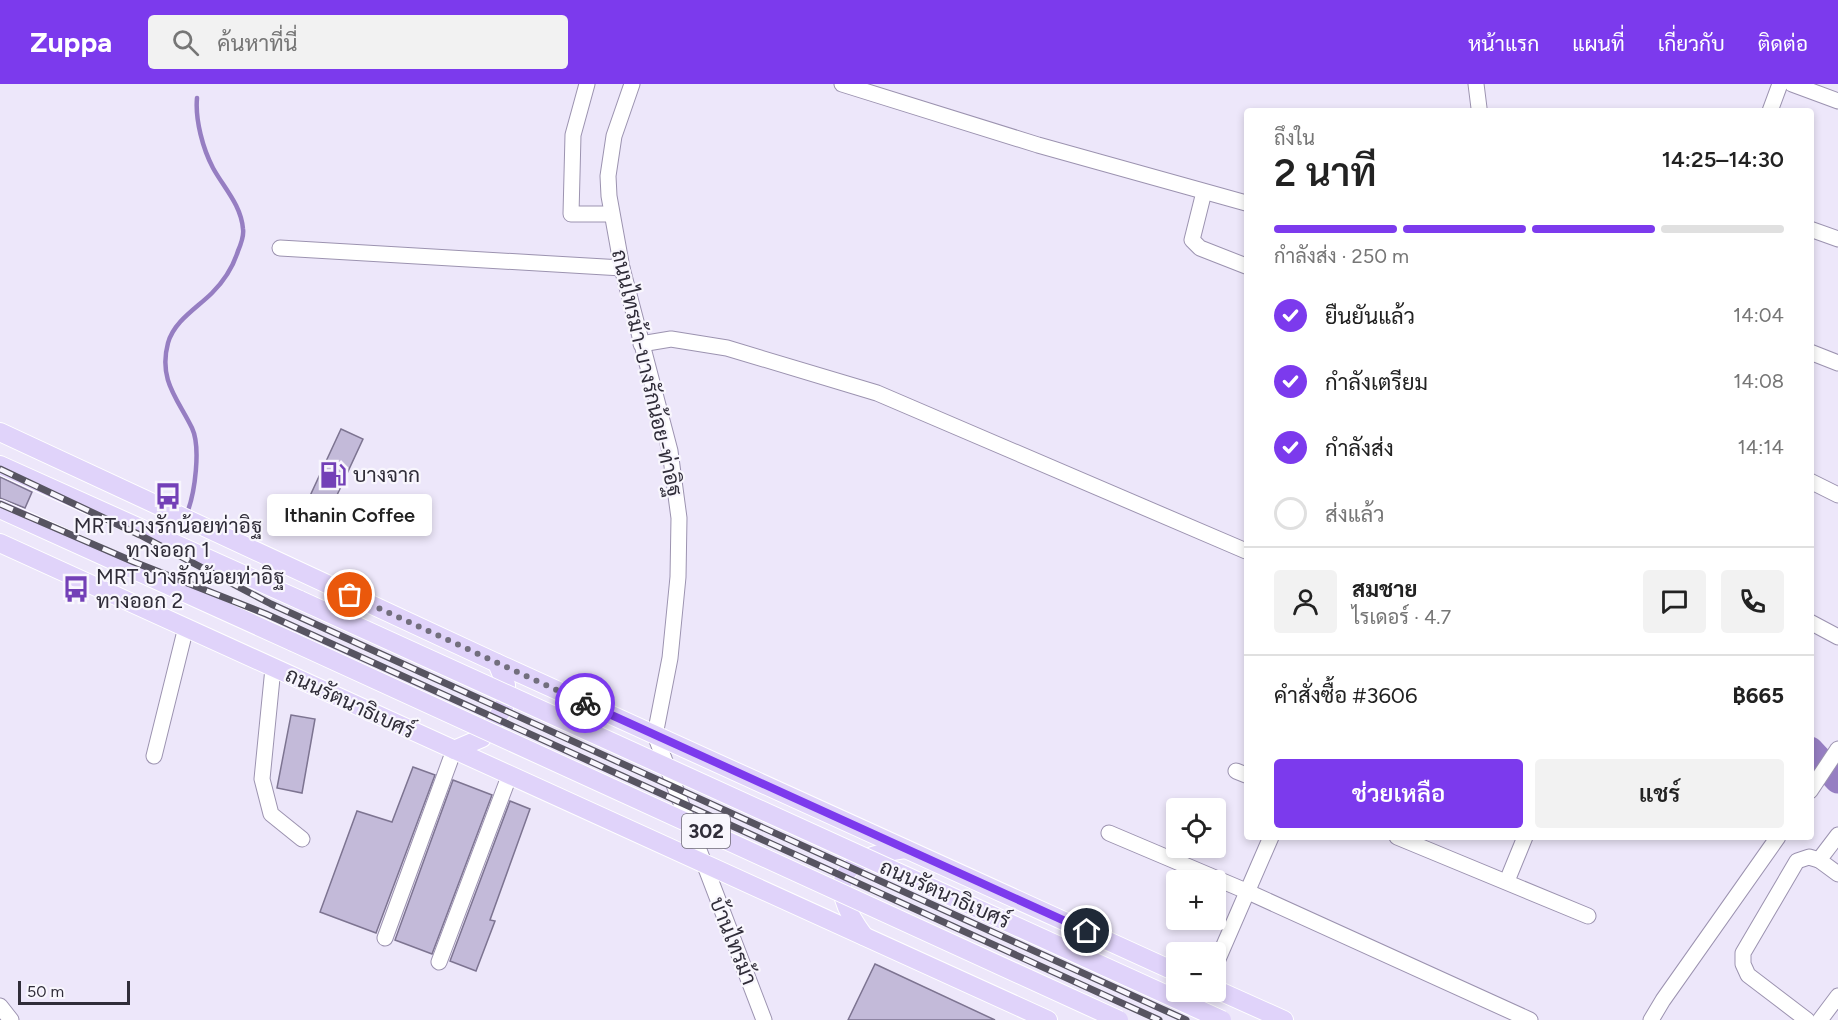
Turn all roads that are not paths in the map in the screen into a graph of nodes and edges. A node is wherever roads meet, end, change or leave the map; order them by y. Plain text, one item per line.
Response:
1 (587, 84) edge
2 (632, 84) edge
3 (842, 84) edge
4 (1476, 84) edge
5 (1780, 84) edge
6 (1792, 84) edge
7 (1838, 101) edge
8 (1479, 108) dead end
9 (1771, 108) edge
10 (1204, 192) junction
11 (1244, 202) edge
12 (610, 214) junction
13 (1814, 230) edge
14 (1838, 239) edge
15 (280, 248) dead end
16 (1244, 265) edge
17 (622, 268) junction
18 (641, 344) junction
19 (1814, 354) edge
20 (1838, 363) edge
21 (0, 432) edge
22 (0, 465) edge
23 (1814, 483) edge
24 (1838, 495) edge
25 (0, 509) edge
26 (0, 543) edge
27 (1244, 550) edge
28 (1814, 624) edge
29 (186, 627) junction
30 (1838, 637) edge
31 (497, 663) junction
32 (273, 668) junction
33 (655, 735) junction
34 (454, 750) junction
35 (1837, 751) edge
36 (154, 756) dead end
37 (510, 774) junction
38 (1814, 786) edge
39 (1109, 833) dead end
40 (1838, 835) edge
41 (302, 839) dead end
42 (1270, 840) edge
43 (1524, 840) edge
44 (1776, 840) edge
45 (1416, 841) edge
46 (905, 849) junction
47 (1819, 860) junction
48 (702, 861) junction
49 (1838, 874) edge
50 (1507, 881) junction
51 (1246, 891) junction
52 (1588, 916) dead end
53 (865, 937) junction
54 (384, 938) dead end
55 (1225, 942) edge
56 (439, 962) dead end
57 (1166, 967) edge
58 (1226, 994) edge
59 (1838, 996) edge
60 (0, 1006) edge
61 (11, 1020) edge
62 (764, 1020) edge
63 (1048, 1020) edge
64 (1119, 1020) edge
65 (1222, 1020) edge
66 (1284, 1020) edge
67 (1530, 1020) edge
68 (1651, 1020) edge
69 (1807, 1020) edge
70 (1820, 1020) edge

1 - 12 street
2 - 12 street, ถนนไทรม้า-บางรักน้อย-ท่าอิฐ
3 - 10 street
4 - 8 street
5 - 9 street
6 - 7 street
10 - 11 street
10 - 16 street
12 - 17 street, ถนนไทรม้า-บางรักน้อย-ท่าอิฐ
13 - 14 street
15 - 17 street
17 - 18 street, ถนนไทรม้า-บางรักน้อย-ท่าอิฐ
18 - 27 street
18 - 33 street, ถนนไทรม้า-บางรักน้อย-ท่าอิฐ
19 - 20 street
21 - 31 main road, ถนนรัตนาธิเบศร์
22 - 65 main road, ถนนรัตนาธิเบศร์ / 302, bridge
23 - 24 street
25 - 64 main road, ถนนรัตนาธิเบศร์ / 302, bridge
26 - 29 main road, ถนนรัตนาธิเบศร์ / 302
28 - 30 street
29 - 32 main road, ถนนรัตนาธิเบศร์ / 302
29 - 36 street
31 - 33 main road, ถนนรัตนาธิเบศร์
31 - 34 main road
32 - 34 main road, ถนนรัตนาธิเบศร์ / 302
32 - 41 street
33 - 46 main road, ถนนรัตนาธิเบศร์
33 - 48 street, 302
34 - 37 main road, ถนนรัตนาธิเบศร์ / 302
34 - 54 street
35 - 38 street
37 - 48 main road, ถนนรัตนาธิเบศร์ / 302
37 - 56 street
39 - 51 street
40 - 47 street
42 - 51 street
43 - 50 street
44 - 68 street
45 - 50 street
46 - 53 main road
46 - 57 main road, ถนนรัตนาธิเบศร์
47 - 49 street
47 - 69 street
48 - 53 main road, ถนนรัตนาธิเบศร์ / 302
48 - 62 street, บ้านไทรม้า
50 - 52 street
51 - 55 street
51 - 67 street
53 - 63 main road, ถนนรัตนาธิเบศร์ / 302
58 - 66 main road
59 - 70 street
60 - 61 street

